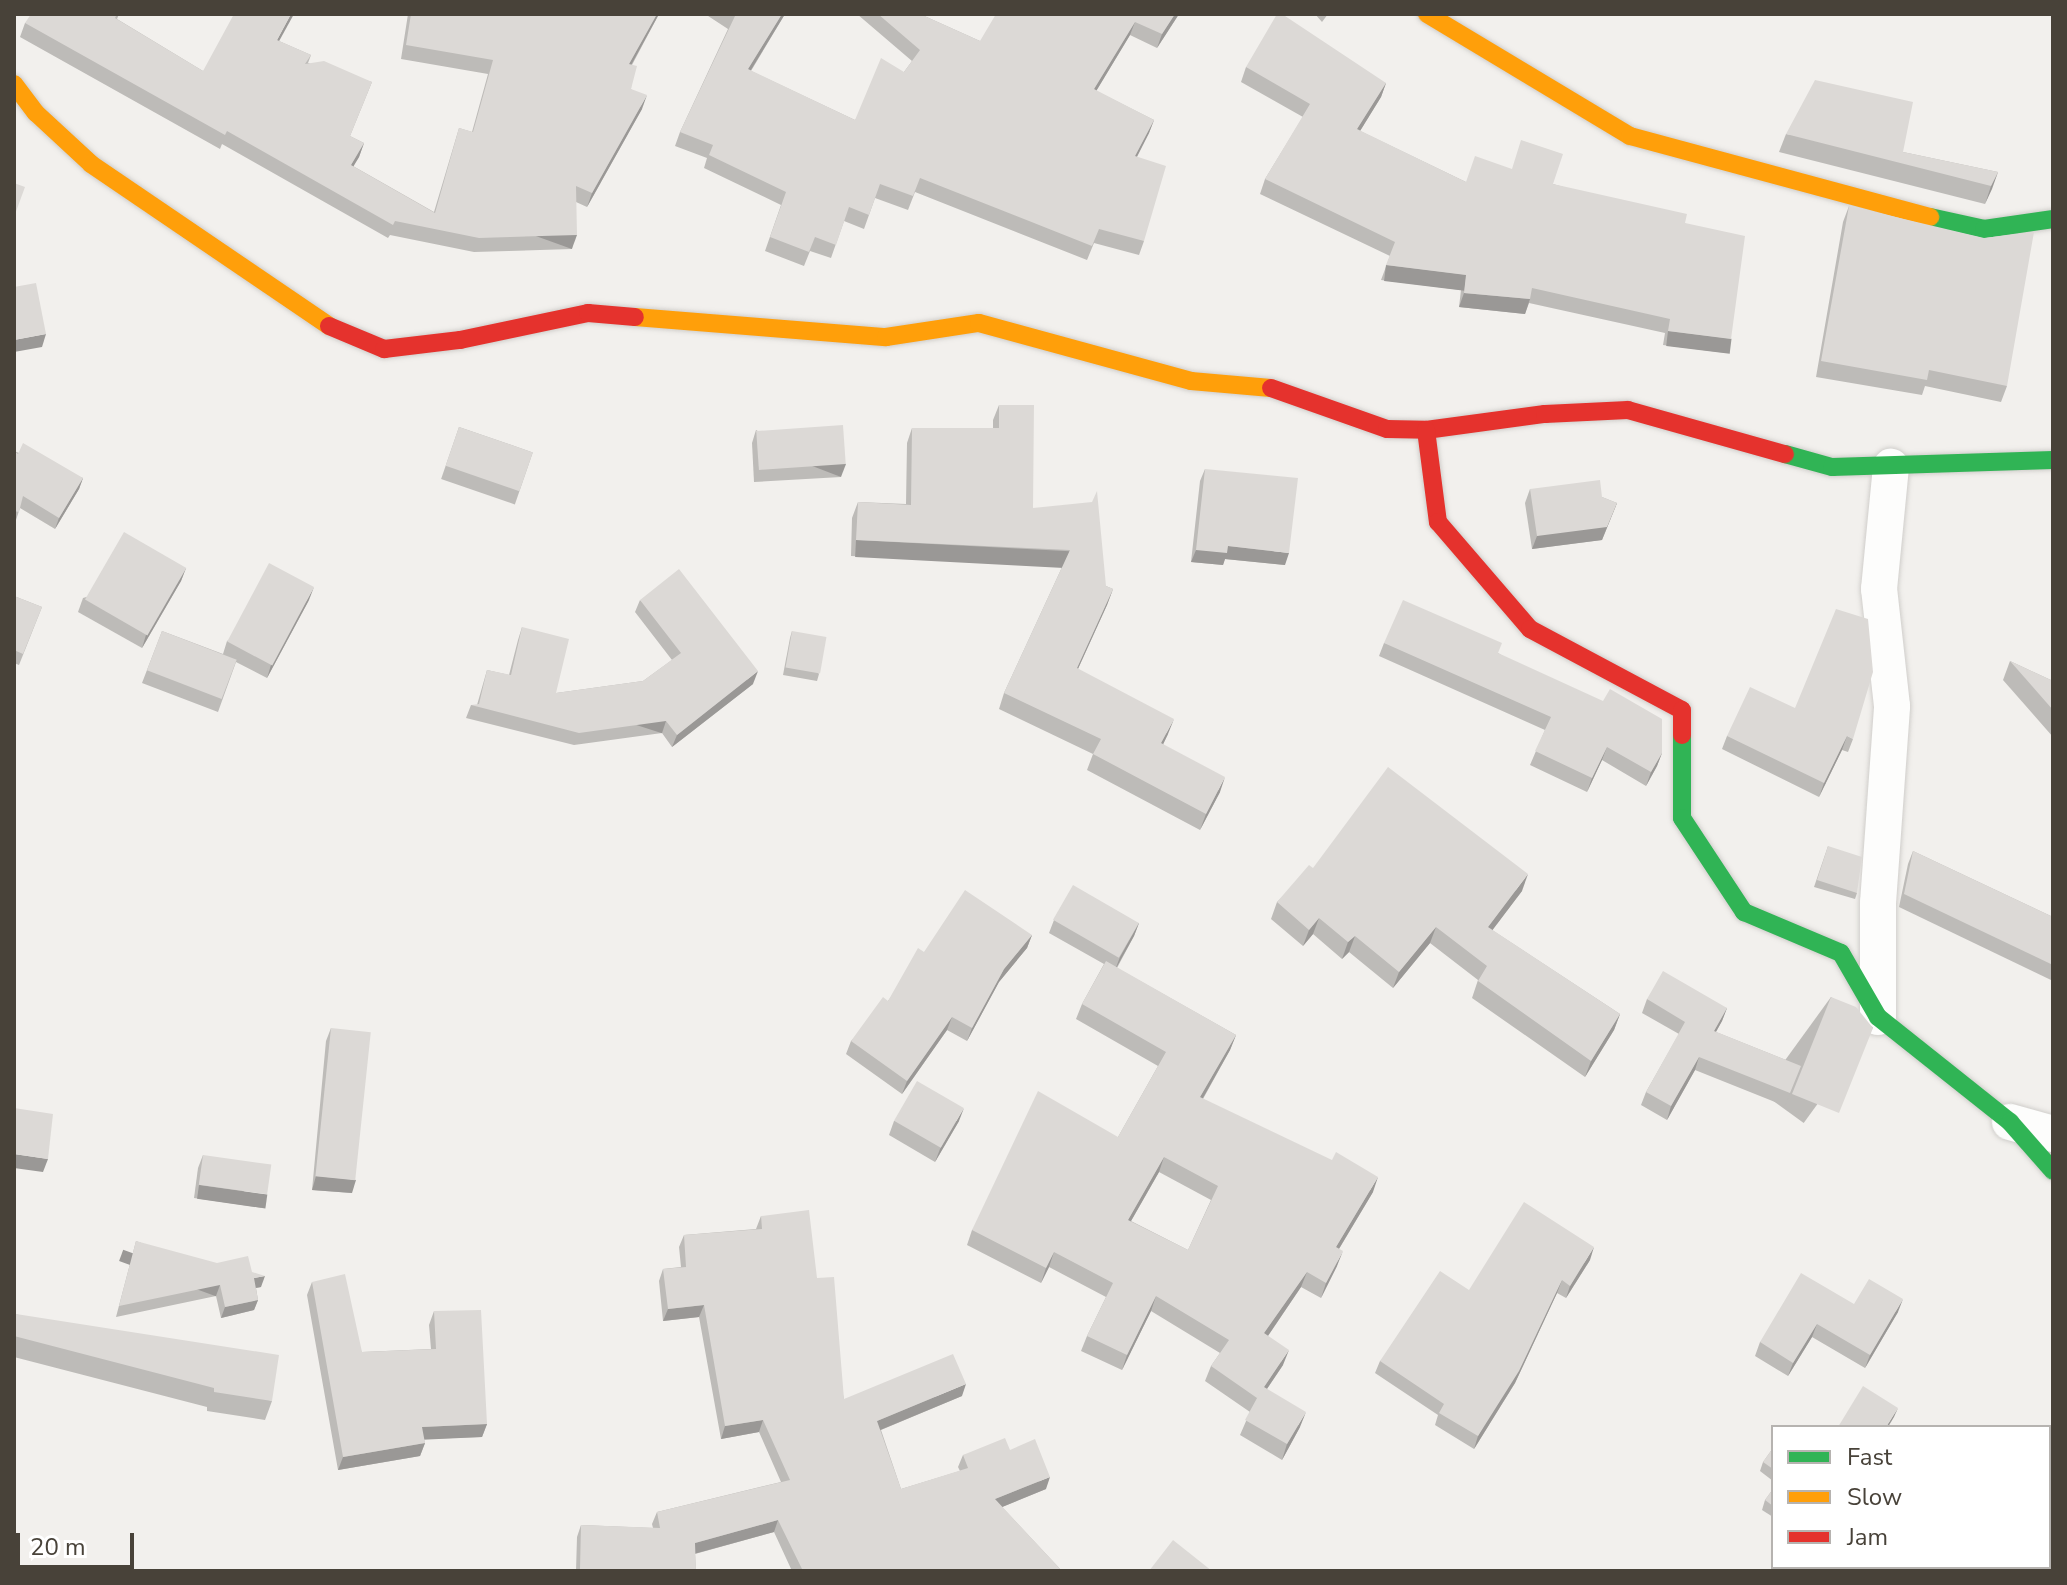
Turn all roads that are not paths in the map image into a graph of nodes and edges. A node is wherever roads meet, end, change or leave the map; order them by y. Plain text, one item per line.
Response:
1 (1427, 14) edge
2 (14, 84) edge
3 (2053, 219) edge
4 (1426, 430) junction
5 (2053, 460) edge
6 (1891, 467) junction
7 (1878, 1017) junction
8 (2010, 1122) junction
9 (2053, 1134) edge
10 (2053, 1171) edge

1 - 3 street
2 - 4 street
4 - 6 street
4 - 7 street
5 - 6 street
6 - 7 street
7 - 8 street
8 - 9 street
8 - 10 street

